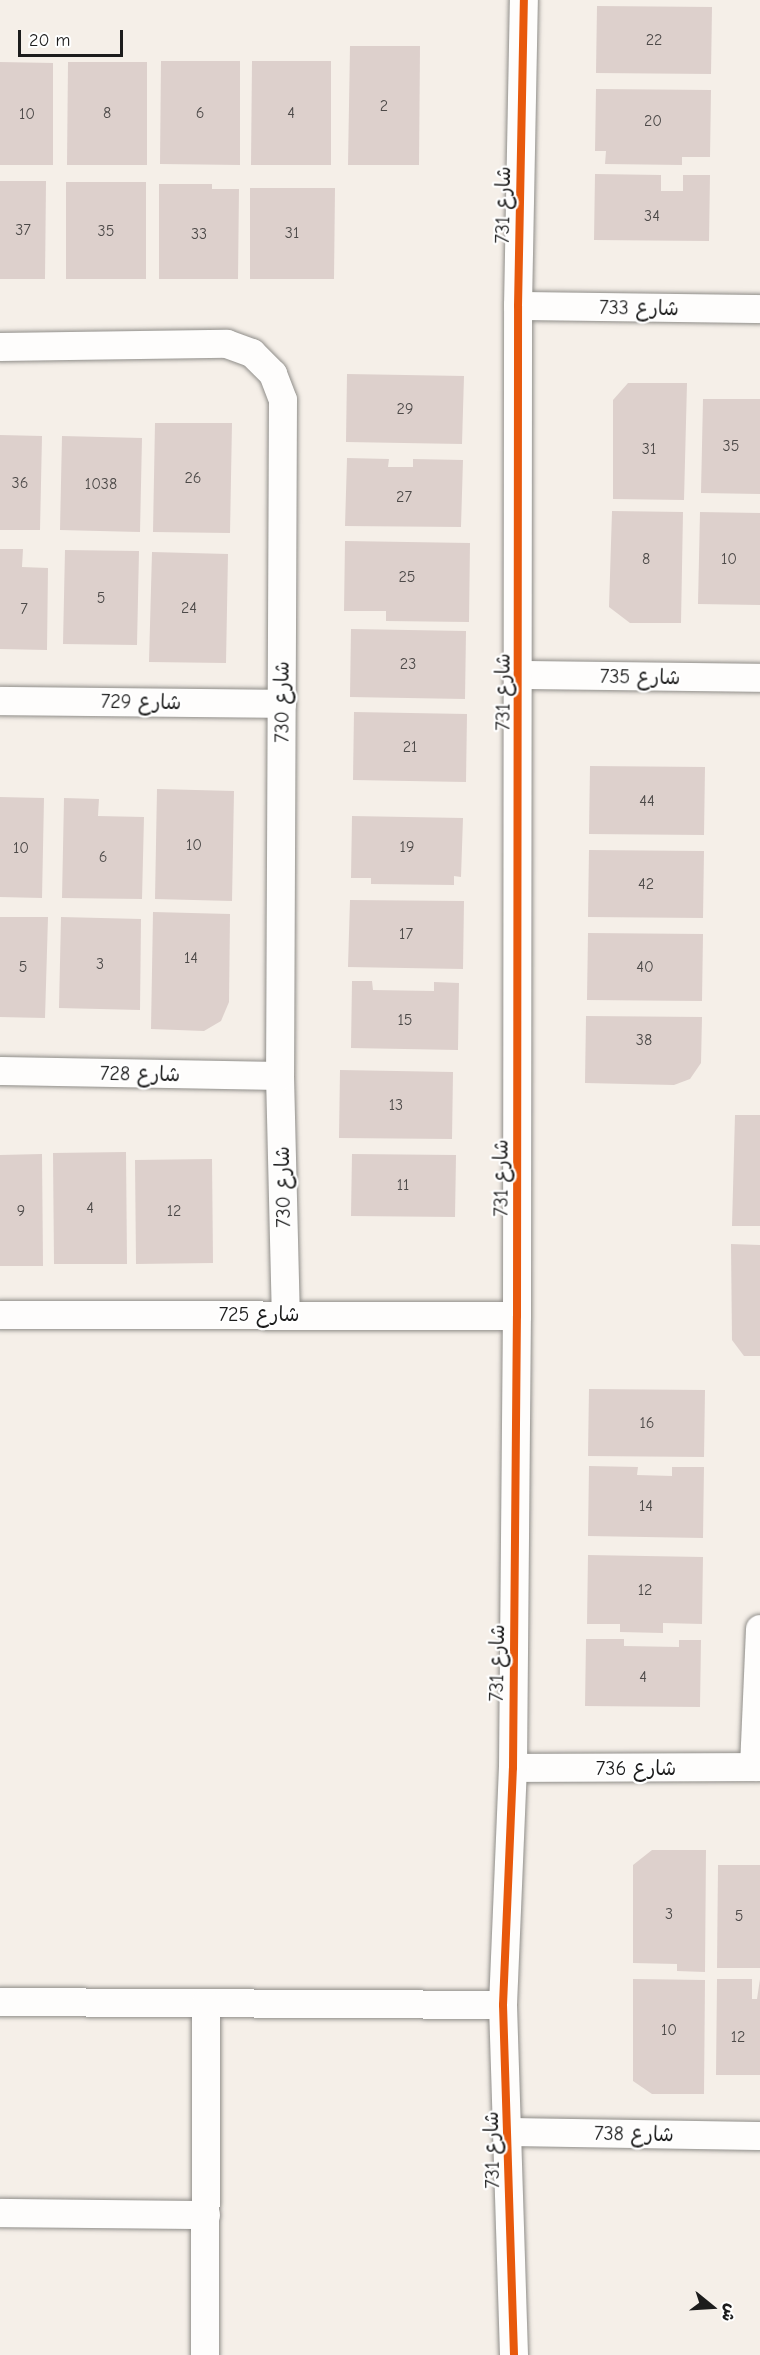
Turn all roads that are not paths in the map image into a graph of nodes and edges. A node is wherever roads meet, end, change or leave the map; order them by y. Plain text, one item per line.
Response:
1 (524, 0) edge
2 (518, 306) junction
3 (760, 309) edge
4 (0, 347) edge
5 (520, 675) junction
6 (760, 678) edge
7 (0, 701) edge
8 (282, 704) junction
9 (0, 1071) edge
10 (280, 1076) junction
11 (0, 1314) edge
12 (286, 1314) junction
13 (518, 1316) junction
14 (760, 1629) edge
15 (757, 1767) edge
16 (513, 1768) junction
17 (0, 2002) edge
18 (206, 2003) junction
19 (503, 2005) junction
20 (509, 2132) junction
21 (760, 2136) edge
22 (0, 2213) edge
23 (206, 2215) junction
24 (205, 2355) edge
25 (514, 2355) edge

1 - 2 street, شارع 731
2 - 3 street, شارع 733
2 - 5 street, شارع 731
4 - 8 street, شارع 730
5 - 6 street, شارع 735
5 - 13 street, شارع 731
7 - 8 street, شارع 729
8 - 10 street, شارع 730
9 - 10 street, شارع 728
10 - 12 street, شارع 730
11 - 12 street, شارع 725
12 - 13 street, شارع 725
13 - 16 street, شارع 731
14 - 15 street
15 - 16 street, شارع 736
16 - 19 street, شارع 731
17 - 18 street
18 - 19 street
18 - 23 street
19 - 20 street, شارع 731
20 - 21 street, شارع 738
20 - 25 street, شارع 731
22 - 23 street
23 - 24 street

